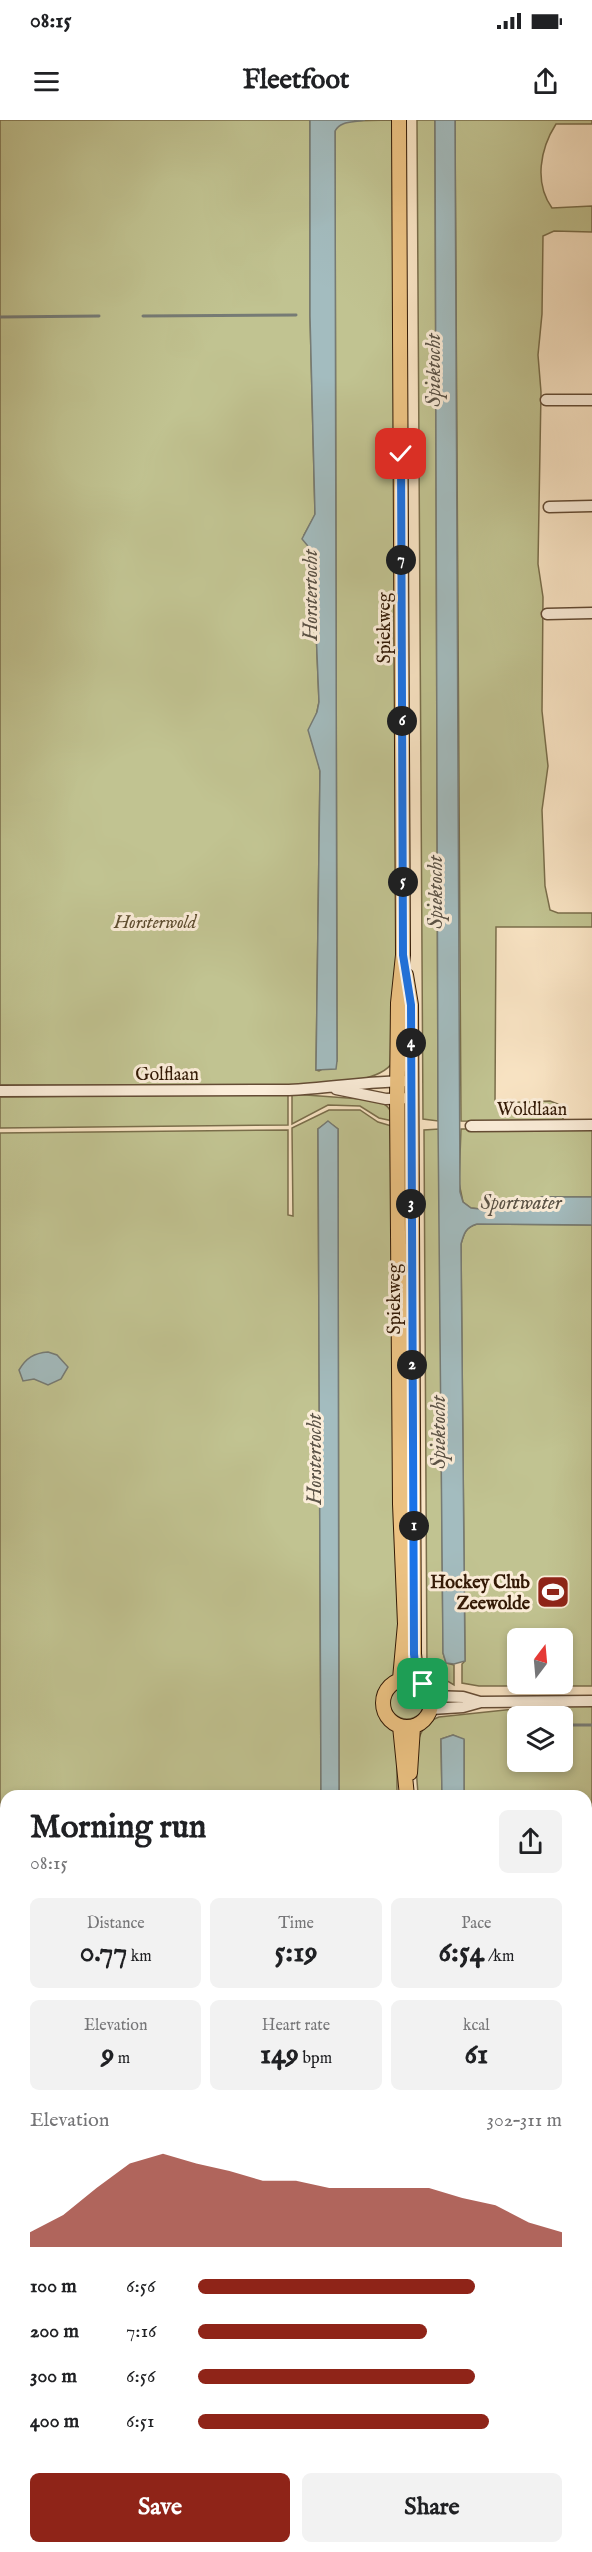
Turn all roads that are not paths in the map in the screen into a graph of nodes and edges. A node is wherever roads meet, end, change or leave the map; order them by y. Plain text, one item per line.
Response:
1 (399, 120) edge
2 (546, 400) dead end
3 (592, 400) edge
4 (592, 506) edge
5 (549, 507) dead end
6 (592, 613) edge
7 (547, 614) dead end
8 (404, 1081) junction
9 (333, 1088) junction
10 (0, 1091) edge
11 (404, 1098) junction
12 (592, 1125) edge
13 (471, 1126) dead end
14 (400, 1679) junction
15 (417, 1680) junction
16 (592, 1701) edge
17 (431, 1702) junction
18 (406, 1726) junction
19 (407, 1790) edge

1 - 8 main road, Spiekweg
2 - 3 street
4 - 5 street
6 - 7 street
8 - 9 street, Golflaan
8 - 11 main road, Spiekweg
9 - 10 street, Golflaan
9 - 11 street, Golflaan
11 - 14 main road, Spiekweg
11 - 15 main road, Spiekweg
12 - 13 street, Woldlaan
14 - 15 main road
14 - 18 main road
15 - 17 main road
16 - 17 street
17 - 18 main road
18 - 19 main road

